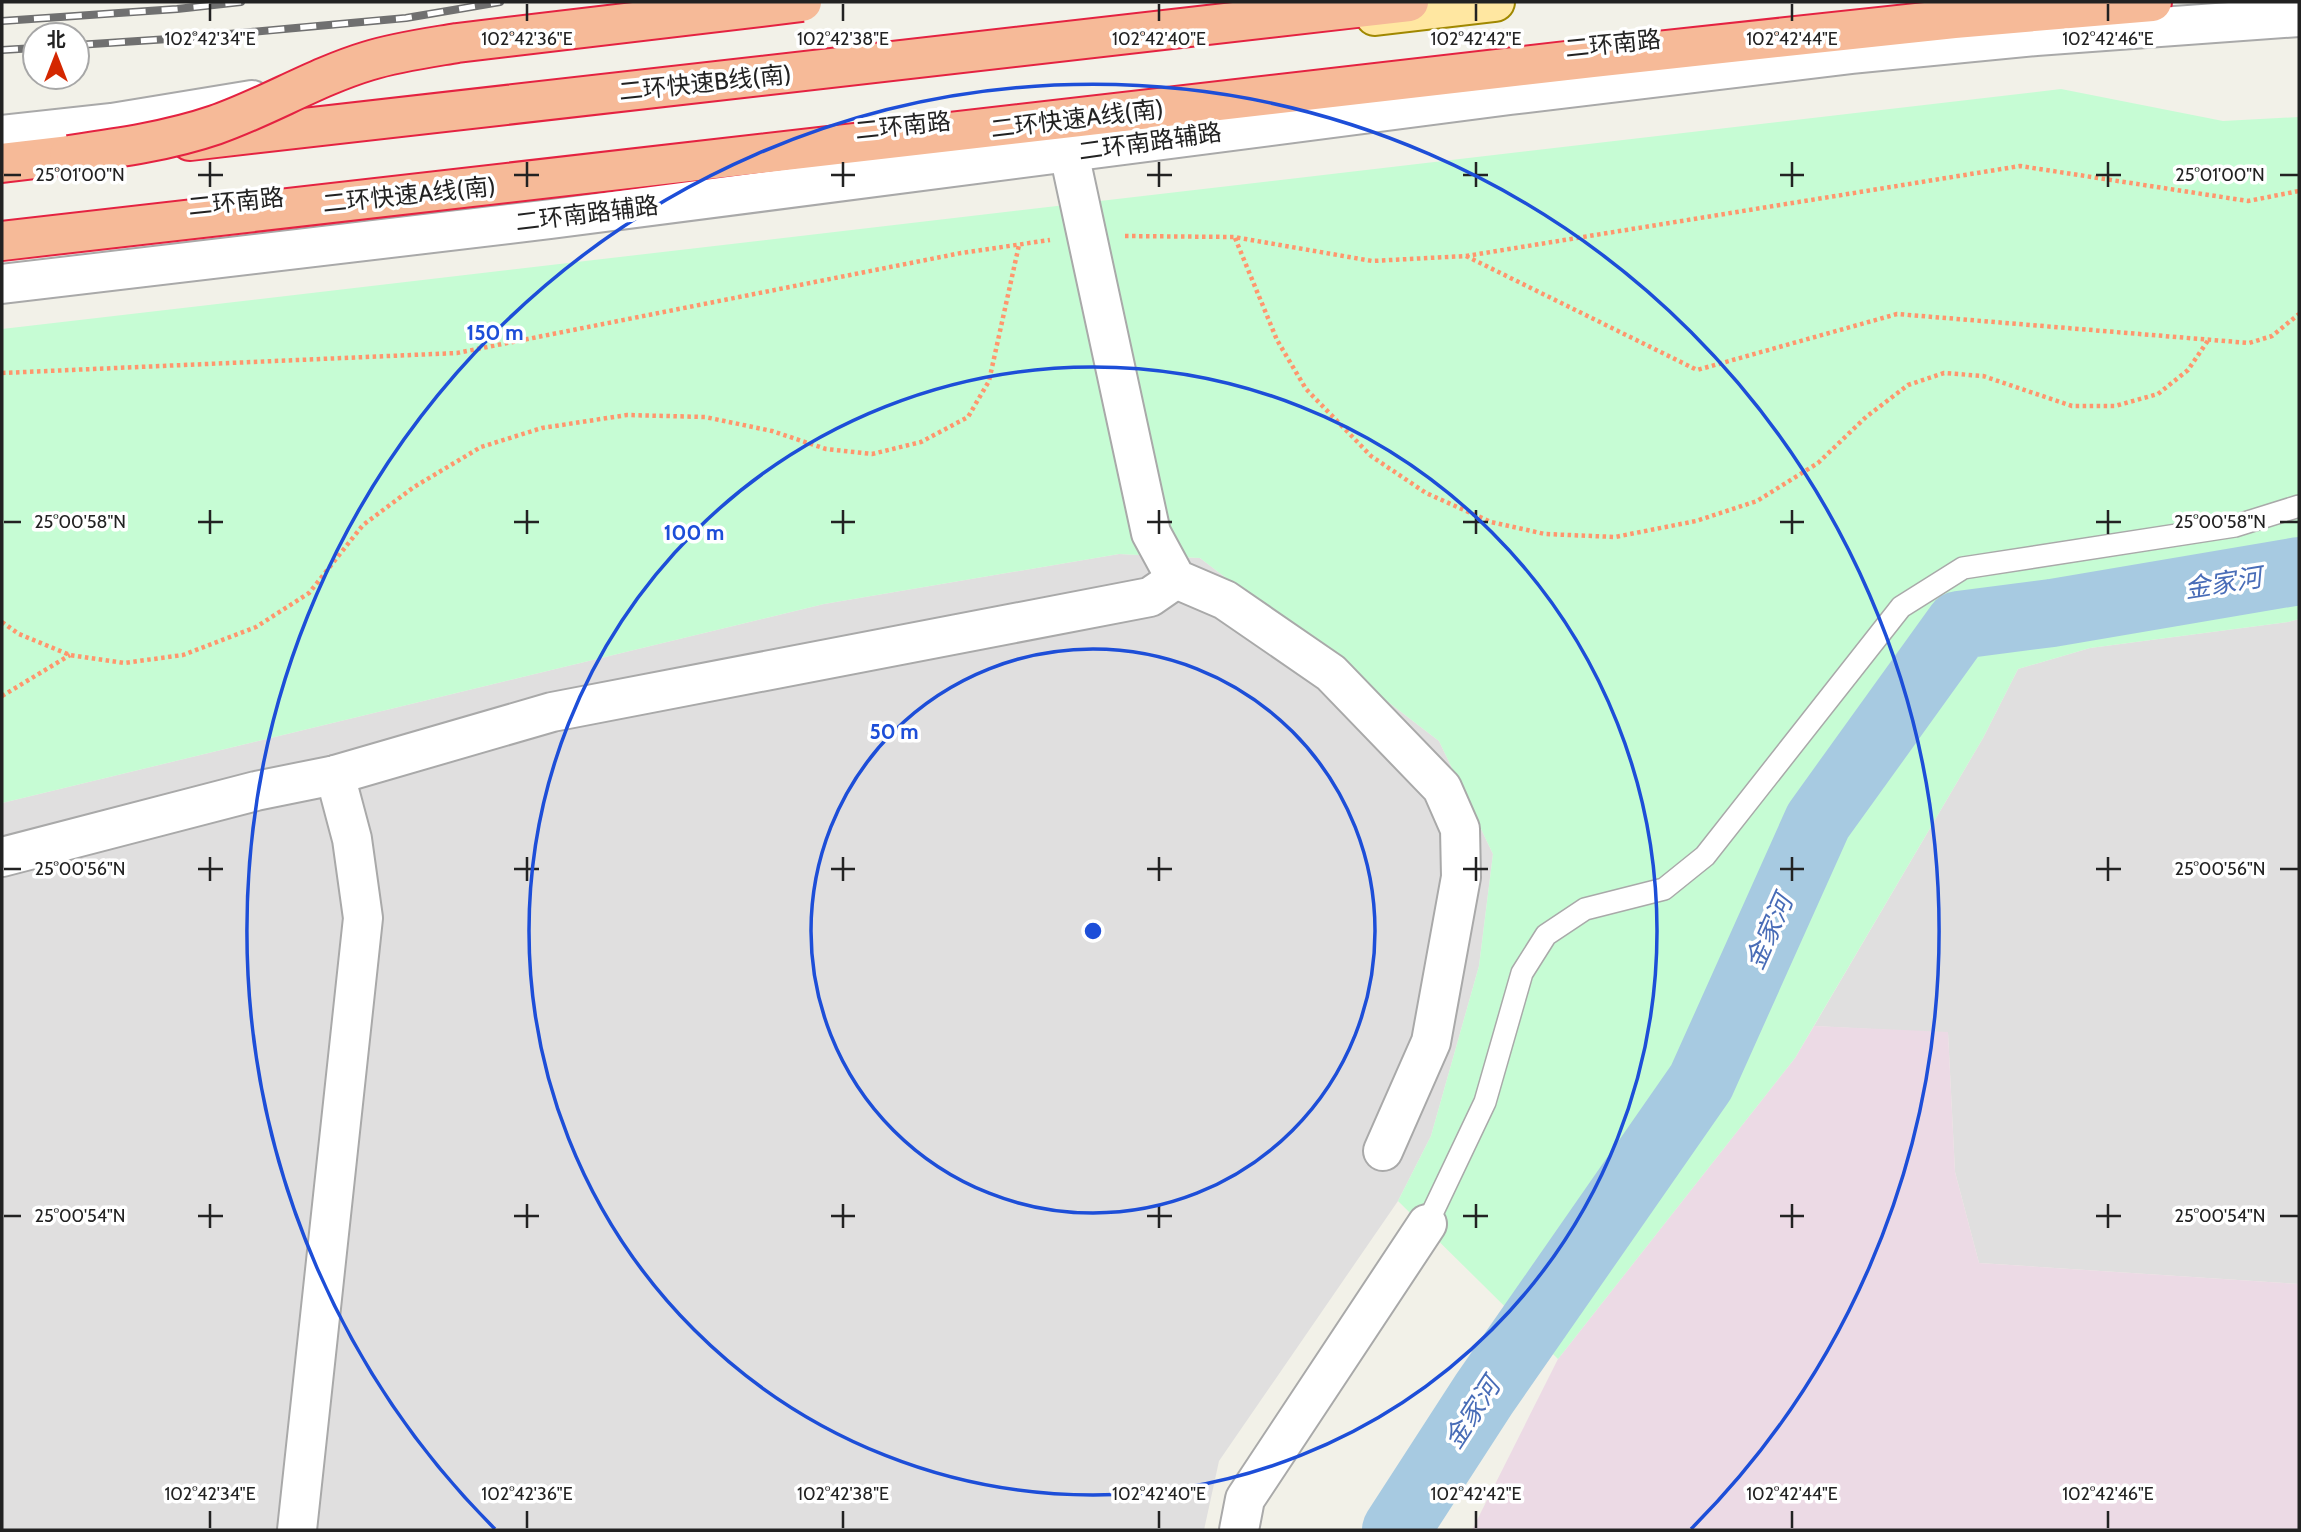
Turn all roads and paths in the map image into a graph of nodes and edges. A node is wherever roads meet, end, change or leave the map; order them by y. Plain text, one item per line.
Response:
1 (724, 2) edge
2 (802, 2) edge
3 (1409, 2) edge
4 (1494, 2) edge
5 (2014, 2) edge
6 (2152, 2) edge
7 (2299, 18) edge
8 (2, 135) edge
9 (1069, 153) junction
10 (69, 155) junction
11 (2, 163) edge
12 (2, 173) edge
13 (2299, 191) edge
14 (2, 228) edge
15 (1085, 235) junction
16 (1234, 237) junction
17 (2, 241) edge
18 (1019, 245) junction
19 (1466, 256) junction
20 (2, 284) edge
21 (2299, 314) edge
22 (2209, 340) junction
23 (2, 373) edge
24 (2299, 506) edge
25 (1176, 579) junction
26 (2, 622) edge
27 (70, 655) junction
28 (2, 695) edge
29 (335, 775) junction
30 (2, 857) edge
31 (1382, 1151) dead end
32 (1427, 1224) joint
33 (297, 1530) edge
34 (1239, 1530) edge

1 - 8 street
2 - 10 highway, bridge
3 - 10 highway, 二环快速B线(南), bridge
4 - 12 main road
5 - 14 main road, 二环南路
6 - 17 highway, 二环快速A线(南)
7 - 9 street, 二环南路辅路
9 - 15 street
9 - 20 street, 二环南路辅路
10 - 11 highway, 二环快速B线(南)
13 - 19 path
15 - 16 path
15 - 18 path
15 - 25 street
16 - 19 path
16 - 22 path
18 - 23 path
18 - 27 path
19 - 22 path
21 - 22 path
24 - 32 lane
25 - 29 street
25 - 31 street
26 - 27 path
27 - 28 path
29 - 30 street
29 - 33 street
32 - 34 street

